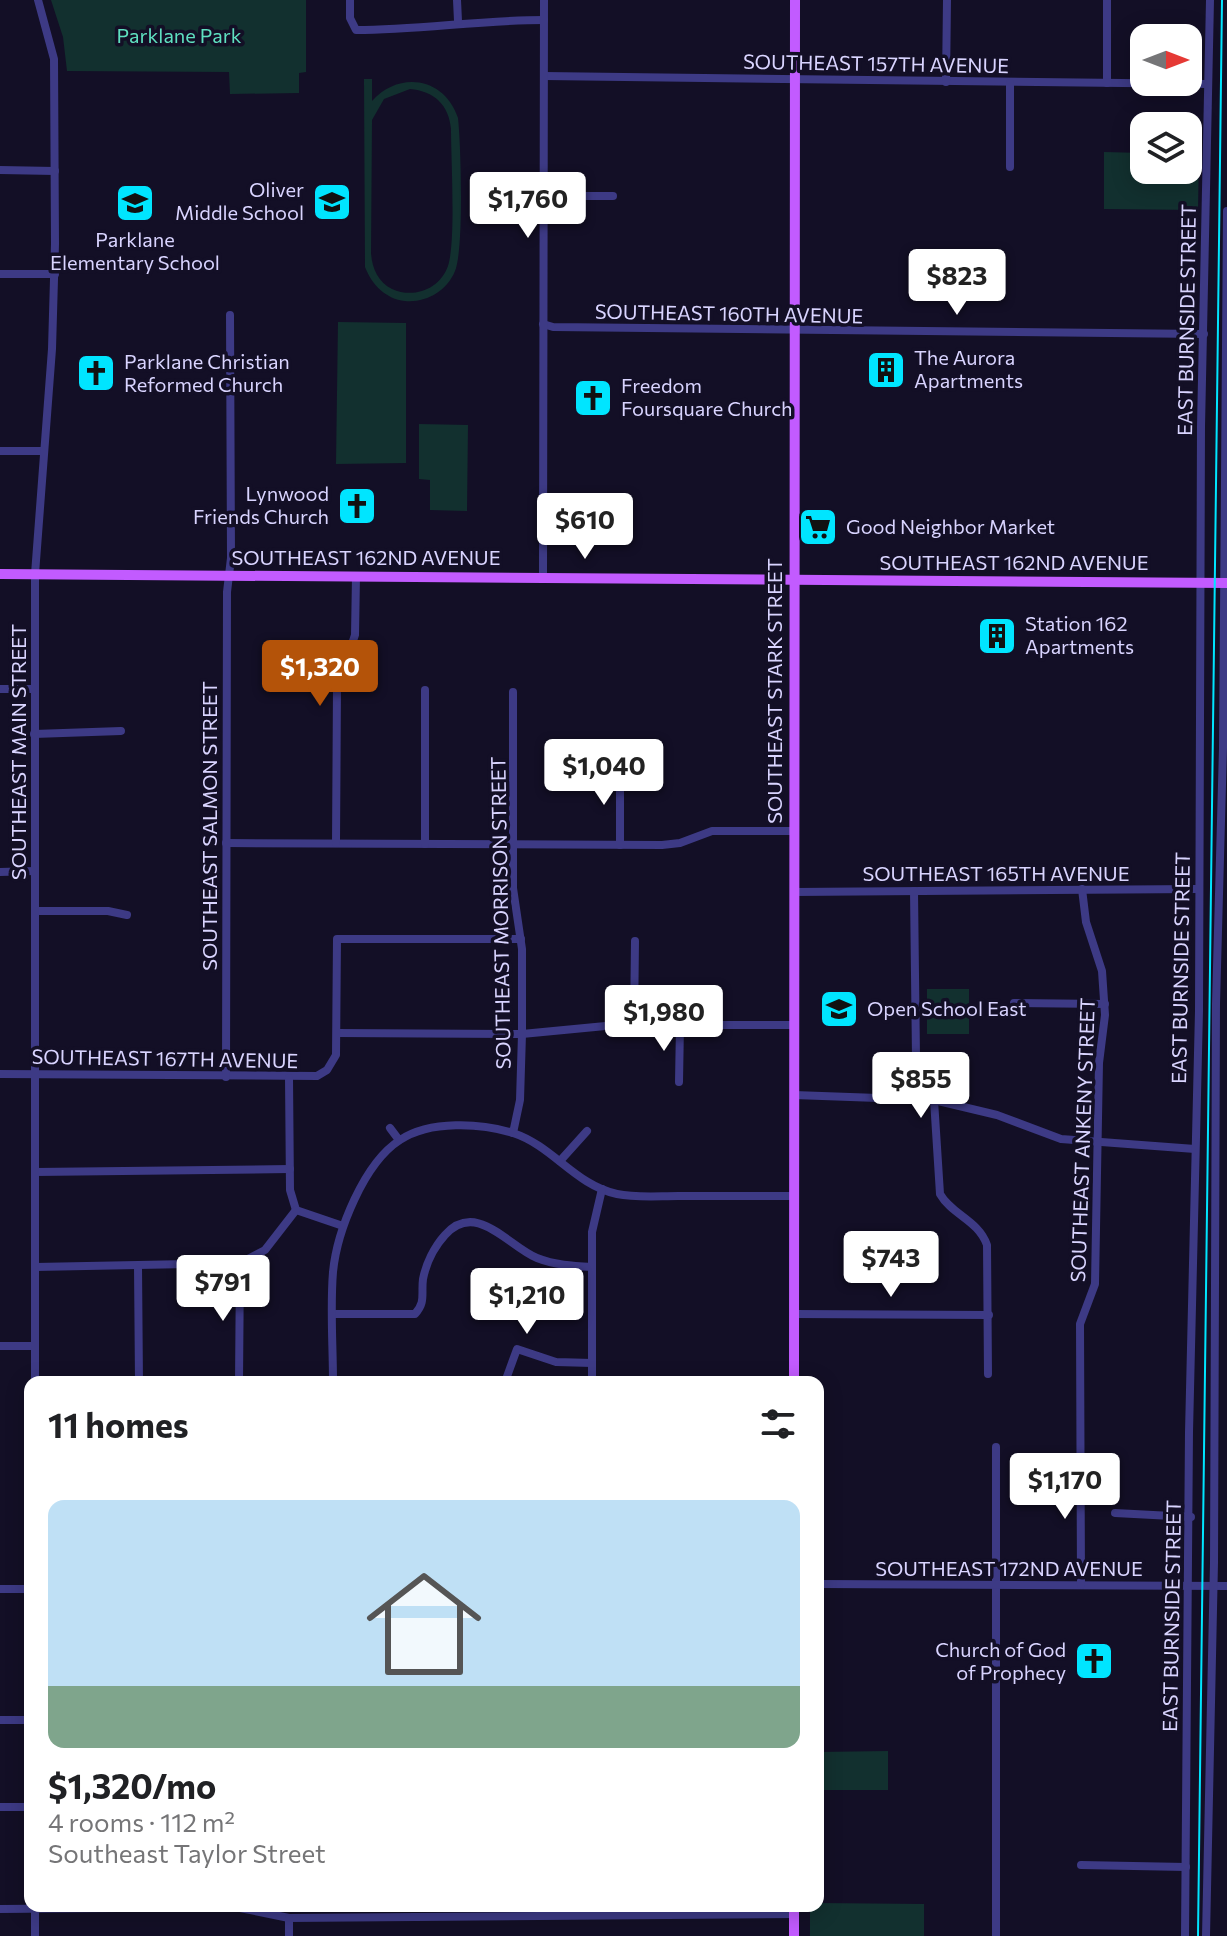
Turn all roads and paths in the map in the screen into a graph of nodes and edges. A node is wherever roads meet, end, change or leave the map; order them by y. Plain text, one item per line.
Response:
1 (38, 0) edge
2 (350, 0) edge
3 (457, 0) edge
4 (544, 0) edge
5 (795, 0) edge
6 (947, 0) edge
7 (1107, 0) edge
8 (1210, 0) edge
9 (544, 20) junction
10 (458, 21) junction
11 (544, 76) junction
12 (794, 79) junction
13 (946, 82) junction
14 (1010, 83) junction
15 (1107, 83) junction
16 (1207, 84) junction
17 (1010, 167) dead end
18 (0, 170) edge
19 (55, 171) junction
20 (544, 196) junction
21 (613, 196) dead end
22 (1227, 211) edge
23 (0, 274) edge
24 (55, 274) junction
25 (230, 315) dead end
26 (543, 324) junction
27 (794, 331) junction
28 (1204, 334) junction
29 (1226, 334) edge
30 (0, 451) edge
31 (44, 451) junction
32 (0, 574) edge
33 (35, 574) junction
34 (229, 576) junction
35 (356, 576) junction
36 (543, 577) junction
37 (793, 579) junction
38 (1206, 583) junction
39 (1226, 583) edge
40 (0, 689) edge
41 (34, 689) junction
42 (425, 690) dead end
43 (513, 692) dead end
44 (121, 731) dead end
45 (34, 734) junction
46 (620, 768) dead end
47 (793, 831) junction
48 (226, 843) junction
49 (336, 843) junction
50 (425, 844) junction
51 (513, 844) junction
52 (620, 845) junction
53 (35, 871) junction
54 (0, 872) edge
55 (1082, 889) junction
56 (1198, 889) junction
57 (914, 891) junction
58 (794, 892) junction
59 (1223, 892) edge
60 (35, 911) junction
61 (127, 915) dead end
62 (521, 939) junction
63 (635, 941) dead end
64 (1014, 1003) dead end
65 (1105, 1004) junction
66 (634, 1025) junction
67 (680, 1025) junction
68 (793, 1025) junction
69 (337, 1033) junction
70 (522, 1034) junction
71 (35, 1073) junction
72 (0, 1074) edge
73 (226, 1077) junction
74 (289, 1078) junction
75 (679, 1082) dead end
76 (794, 1095) junction
77 (934, 1100) junction
78 (1002, 1106) dead end
79 (997, 1115) junction
80 (390, 1128) dead end
81 (587, 1131) dead end
82 (513, 1133) junction
83 (399, 1140) junction
84 (1098, 1144) junction
85 (1195, 1149) junction
86 (560, 1161) junction
87 (290, 1169) junction
88 (35, 1172) junction
89 (602, 1189) junction
90 (793, 1196) junction
91 (296, 1210) junction
92 (343, 1226) junction
93 (240, 1263) junction
94 (138, 1266) junction
95 (35, 1267) junction
96 (592, 1267) junction
97 (333, 1314) junction
98 (794, 1314) junction
99 (989, 1315) junction
100 (0, 1346) edge
101 (35, 1346) junction
102 (592, 1363) junction
103 (988, 1374) dead end
104 (35, 1376) edge
105 (139, 1376) edge
106 (239, 1376) edge
107 (333, 1376) edge
108 (507, 1376) edge
109 (592, 1376) edge
110 (794, 1376) edge
111 (996, 1447) dead end
112 (1115, 1513) dead end
113 (1191, 1517) junction
114 (824, 1584) edge
115 (996, 1585) junction
116 (1081, 1585) junction
117 (1189, 1585) junction
118 (1212, 1586) junction
119 (1227, 1586) edge
120 (0, 1589) edge
121 (24, 1589) edge
122 (0, 1720) edge
123 (24, 1720) edge
124 (0, 1807) edge
125 (24, 1807) edge
126 (1081, 1865) dead end
127 (1186, 1867) junction
128 (24, 1908) edge
129 (0, 1909) edge
130 (35, 1912) edge
131 (263, 1912) edge
132 (446, 1912) edge
133 (794, 1912) edge
134 (289, 1918) junction
135 (35, 1936) edge
136 (289, 1936) edge
137 (794, 1936) edge
138 (996, 1936) edge
139 (1185, 1936) edge
140 (1206, 1936) edge

1 - 19 street, SOUTHEAST MAIN STREET
2 - 10 street
3 - 10 street
4 - 9 street
5 - 12 main road, SOUTHEAST STARK STREET
6 - 13 street
7 - 15 street
8 - 16 street, EAST BURNSIDE STREET
9 - 10 street
9 - 11 street
11 - 12 street, SOUTHEAST 157TH AVENUE
11 - 20 street
12 - 13 street, SOUTHEAST 157TH AVENUE
12 - 27 main road, SOUTHEAST STARK STREET
13 - 14 street, SOUTHEAST 157TH AVENUE
14 - 15 street, SOUTHEAST 157TH AVENUE
14 - 17 street
15 - 16 street, SOUTHEAST 157TH AVENUE
16 - 28 street, EAST BURNSIDE STREET
18 - 19 street
19 - 24 street, SOUTHEAST MAIN STREET
20 - 21 street
20 - 26 street
22 - 29 street, EAST BURNSIDE STREET
23 - 24 street
24 - 31 street, SOUTHEAST MAIN STREET
25 - 34 street, SOUTHEAST SALMON STREET
26 - 27 street, SOUTHEAST 160TH AVENUE
26 - 36 street
27 - 28 street, SOUTHEAST 160TH AVENUE
27 - 37 main road, SOUTHEAST STARK STREET
28 - 38 street, EAST BURNSIDE STREET
29 - 39 street, EAST BURNSIDE STREET
30 - 31 street
31 - 33 street, SOUTHEAST MAIN STREET
32 - 33 main road, SOUTHEAST 162ND AVENUE
33 - 34 main road, SOUTHEAST 162ND AVENUE
33 - 41 street, SOUTHEAST MAIN STREET
34 - 35 main road, SOUTHEAST 162ND AVENUE
34 - 48 street, SOUTHEAST SALMON STREET
35 - 36 main road, SOUTHEAST 162ND AVENUE
35 - 49 street
36 - 37 main road, SOUTHEAST 162ND AVENUE
37 - 38 main road, SOUTHEAST 162ND AVENUE
37 - 47 main road, SOUTHEAST STARK STREET
38 - 39 main road, SOUTHEAST 162ND AVENUE
38 - 56 street, EAST BURNSIDE STREET
39 - 59 street, EAST BURNSIDE STREET
40 - 41 street
41 - 45 street, SOUTHEAST MAIN STREET
42 - 50 street
43 - 51 street, SOUTHEAST MORRISON STREET
44 - 45 street
45 - 53 street, SOUTHEAST MAIN STREET
46 - 52 street
47 - 52 street
47 - 58 main road, SOUTHEAST STARK STREET
48 - 49 street
48 - 73 street, SOUTHEAST SALMON STREET
49 - 50 street
50 - 51 street
51 - 52 street
51 - 62 street, SOUTHEAST MORRISON STREET
53 - 54 street
53 - 60 street, SOUTHEAST MAIN STREET
55 - 56 street, SOUTHEAST 165TH AVENUE
55 - 57 street, SOUTHEAST 165TH AVENUE
55 - 65 street, SOUTHEAST ANKENY STREET
56 - 85 street, EAST BURNSIDE STREET
57 - 58 street, SOUTHEAST 165TH AVENUE
57 - 77 street
58 - 68 main road, SOUTHEAST STARK STREET
59 - 118 street, EAST BURNSIDE STREET
60 - 61 street
60 - 71 street, SOUTHEAST MAIN STREET
62 - 69 street
62 - 70 street, SOUTHEAST MORRISON STREET
63 - 66 street
64 - 65 street
65 - 84 street, SOUTHEAST ANKENY STREET
66 - 67 street
66 - 70 street
67 - 68 street
67 - 75 street
68 - 76 main road, SOUTHEAST STARK STREET
69 - 70 street
69 - 74 street, SOUTHEAST 167TH AVENUE
70 - 82 street, SOUTHEAST MORRISON STREET
71 - 72 street, SOUTHEAST 167TH AVENUE
71 - 73 street, SOUTHEAST 167TH AVENUE
71 - 88 street, SOUTHEAST MAIN STREET
73 - 74 street, SOUTHEAST 167TH AVENUE
74 - 87 street
76 - 77 street
76 - 90 main road, SOUTHEAST STARK STREET
77 - 79 street
77 - 99 street
78 - 79 street
79 - 84 street
80 - 83 street
81 - 86 street
82 - 83 street
82 - 86 street
83 - 92 street
84 - 85 street
84 - 116 street, SOUTHEAST ANKENY STREET
85 - 113 street, EAST BURNSIDE STREET
86 - 89 street
87 - 88 street
87 - 91 street
88 - 95 street, SOUTHEAST MAIN STREET
89 - 90 street
89 - 96 street
90 - 98 main road, SOUTHEAST STARK STREET
91 - 92 street
91 - 93 street
92 - 97 street
93 - 94 street
93 - 106 street
94 - 95 street
94 - 105 street
95 - 101 street, SOUTHEAST MAIN STREET
96 - 97 street
96 - 102 street
97 - 107 street
98 - 99 street
98 - 110 main road, SOUTHEAST STARK STREET
99 - 103 street
100 - 101 street
101 - 104 street, SOUTHEAST MAIN STREET
102 - 108 street
102 - 109 street
111 - 115 street
112 - 113 street
113 - 117 street, EAST BURNSIDE STREET
114 - 115 street, SOUTHEAST 172ND AVENUE
115 - 116 street, SOUTHEAST 172ND AVENUE
115 - 138 street
116 - 117 street, SOUTHEAST 172ND AVENUE
117 - 118 street, SOUTHEAST 172ND AVENUE
117 - 127 street, EAST BURNSIDE STREET
118 - 119 street, SOUTHEAST 172ND AVENUE
118 - 140 street, EAST BURNSIDE STREET
120 - 121 street
122 - 123 street
124 - 125 street
126 - 127 street
127 - 139 street, EAST BURNSIDE STREET
128 - 129 street
130 - 135 street
131 - 134 street
132 - 134 street
133 - 137 main road
134 - 136 street

